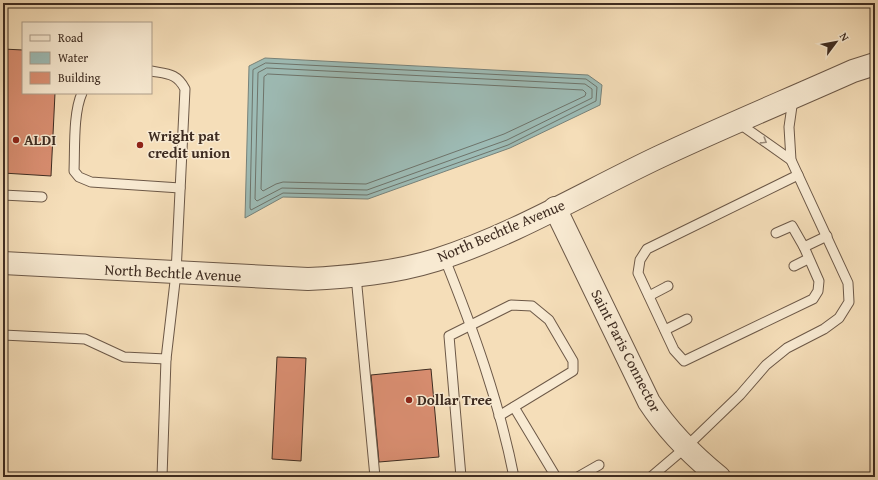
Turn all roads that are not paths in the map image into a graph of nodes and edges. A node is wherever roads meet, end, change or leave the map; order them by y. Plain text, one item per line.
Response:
1 (875, 64) edge
2 (152, 71) edge
3 (82, 94) edge
4 (793, 98) junction
5 (737, 122) junction
6 (791, 160) junction
7 (798, 175) junction
8 (180, 188) junction
9 (3, 195) edge
10 (42, 197) dead end
11 (555, 208) junction
12 (776, 234) dead end
13 (827, 236) junction
14 (804, 248) junction
15 (444, 257) junction
16 (808, 259) junction
17 (3, 263) edge
18 (794, 266) dead end
19 (176, 273) junction
20 (356, 276) junction
21 (668, 286) dead end
22 (649, 296) junction
23 (687, 318) dead end
24 (470, 325) junction
25 (665, 330) junction
26 (3, 335) edge
27 (166, 359) junction
28 (514, 407) junction
29 (500, 416) junction
30 (685, 448) junction
31 (599, 465) dead end
32 (162, 477) edge
33 (375, 477) edge
34 (461, 477) edge
35 (514, 477) edge
36 (556, 477) edge
37 (578, 477) edge
38 (651, 477) edge
39 (719, 477) edge

1 - 4 street, North Bechtle Avenue
2 - 8 lane
3 - 8 lane
4 - 5 street, North Bechtle Avenue
4 - 6 lane
5 -> 6 lane
5 - 11 street, North Bechtle Avenue
6 - 7 lane
7 - 13 lane
7 - 22 lane
8 - 19 lane
9 - 10 lane
11 - 15 street, North Bechtle Avenue
11 - 30 street, Saint Paris Connector
12 - 14 lane
13 - 14 lane
13 - 30 lane
14 - 16 lane
15 - 20 street, North Bechtle Avenue
15 - 24 lane
16 - 18 lane
16 - 25 lane
17 - 19 street, North Bechtle Avenue
19 - 20 street, North Bechtle Avenue
19 - 27 lane
20 - 33 lane
21 - 22 lane
22 - 25 lane
23 - 25 lane
24 - 28 lane
24 - 29 lane
24 - 34 lane
26 - 27 lane
27 - 32 lane
28 - 29 lane
28 - 36 lane
29 - 35 lane
30 - 38 lane
30 - 39 street, Saint Paris Connector
31 - 37 lane

